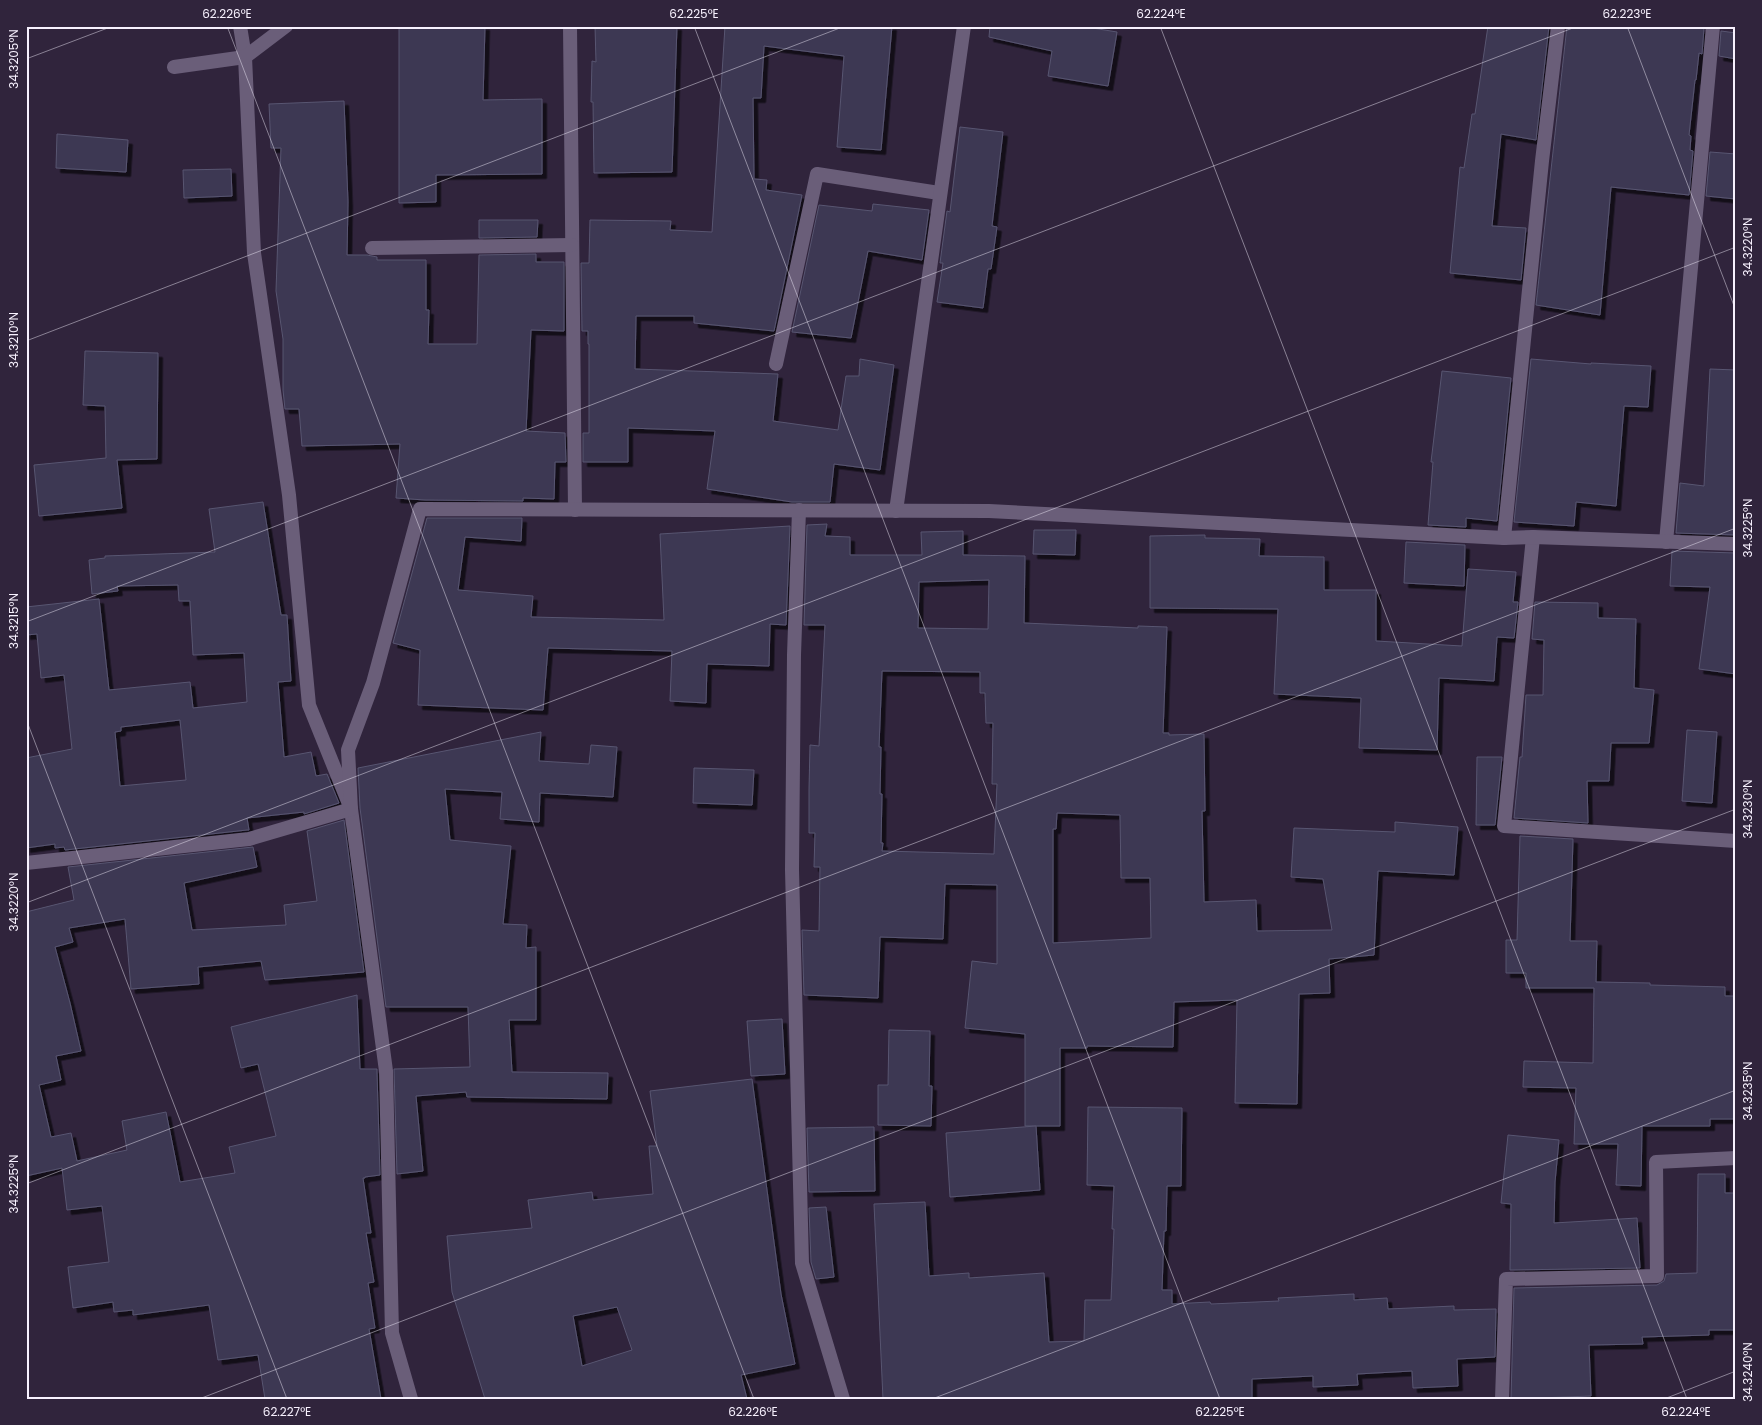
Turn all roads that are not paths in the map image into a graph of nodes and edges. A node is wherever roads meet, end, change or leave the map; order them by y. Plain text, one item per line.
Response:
1 (240, 26) edge
2 (286, 26) edge
3 (570, 26) edge
4 (964, 26) edge
5 (1558, 26) edge
6 (1713, 26) edge
7 (245, 57) junction
8 (174, 67) dead end
9 (940, 193) junction
10 (572, 245) junction
11 (372, 248) dead end
12 (776, 364) dead end
13 (575, 510) junction
14 (799, 510) junction
15 (896, 511) junction
16 (1533, 537) junction
17 (1504, 538) junction
18 (1666, 542) junction
19 (1736, 544) edge
20 (351, 809) junction
21 (1736, 841) edge
22 (26, 863) edge
23 (1736, 1158) edge
24 (411, 1399) edge
25 (843, 1399) edge
26 (1502, 1399) edge

1 - 7 street
2 - 7 street
3 - 10 street
4 - 9 street
5 - 17 street
6 - 18 street
7 - 8 street
7 - 20 street
9 - 12 street
9 - 15 street
10 - 11 street
10 - 13 street
13 - 14 street
13 - 20 street
14 - 15 street
14 - 25 street
15 - 17 street
16 - 17 street
16 - 18 street
16 - 21 street
18 - 19 street
20 - 22 street
20 - 24 street
23 - 26 street

